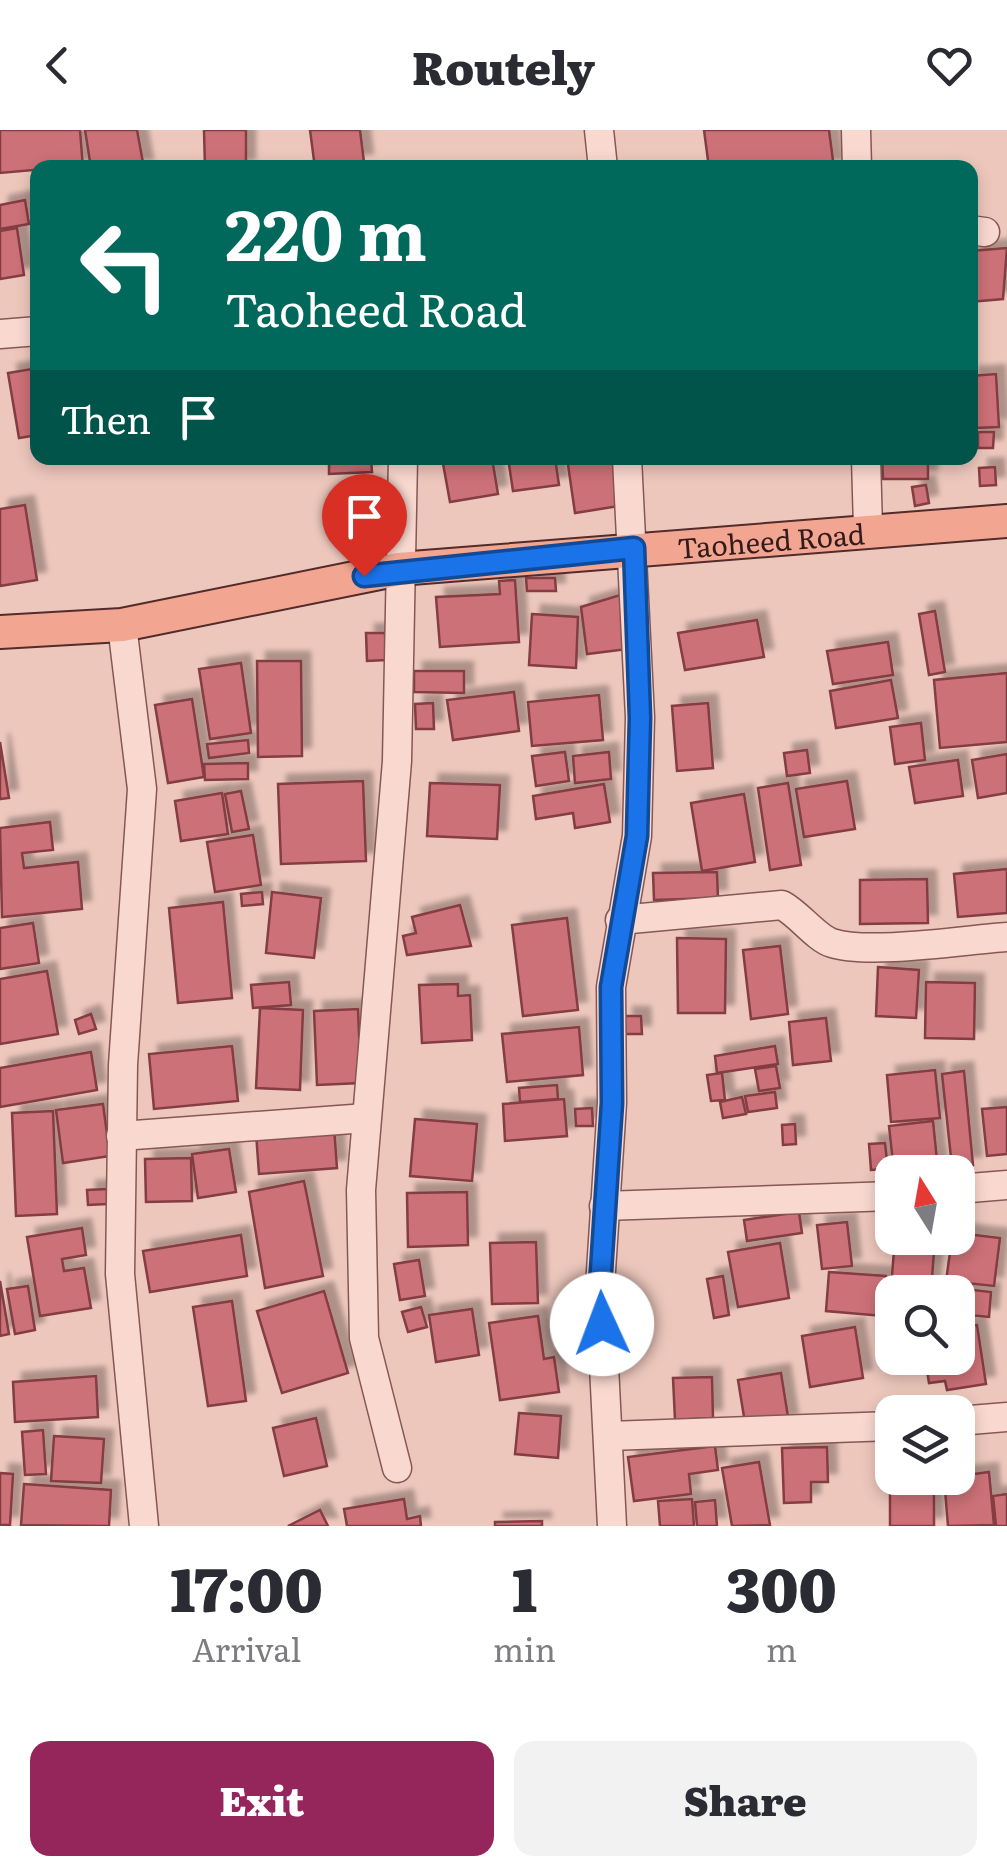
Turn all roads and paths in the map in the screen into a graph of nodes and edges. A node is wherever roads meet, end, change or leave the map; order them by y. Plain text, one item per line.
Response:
1 (600, 130) edge
2 (856, 130) edge
3 (602, 160) edge
4 (858, 160) edge
5 (30, 332) edge
6 (0, 334) edge
7 (403, 465) edge
8 (628, 465) edge
9 (866, 465) edge
10 (1007, 521) edge
11 (868, 528) junction
12 (634, 548) junction
13 (398, 569) junction
14 (122, 625) junction
15 (0, 632) edge
16 (620, 920) junction
17 (1007, 937) edge
18 (366, 1118) junction
19 (121, 1136) junction
20 (1007, 1185) edge
21 (975, 1188) edge
22 (875, 1197) edge
23 (604, 1206) junction
24 (1007, 1417) edge
25 (975, 1420) edge
26 (875, 1427) edge
27 (609, 1436) junction
28 (397, 1468) dead end
29 (144, 1526) edge
30 (612, 1526) edge

1 - 3 street
2 - 4 street
5 - 6 street
7 - 13 street
8 - 12 street
9 - 11 street
10 - 11 main road, Taoheed Road
11 - 12 main road, Taoheed Road
12 - 13 main road, Taoheed Road
12 - 16 street
13 - 14 main road, Taoheed Road
13 - 18 street
14 - 15 main road, Taoheed Road
14 - 19 street
16 - 17 street
16 - 23 street
18 - 19 street
18 - 28 street
19 - 29 street
20 - 21 street
22 - 23 street
23 - 27 street
24 - 25 street
26 - 27 street
27 - 30 street

